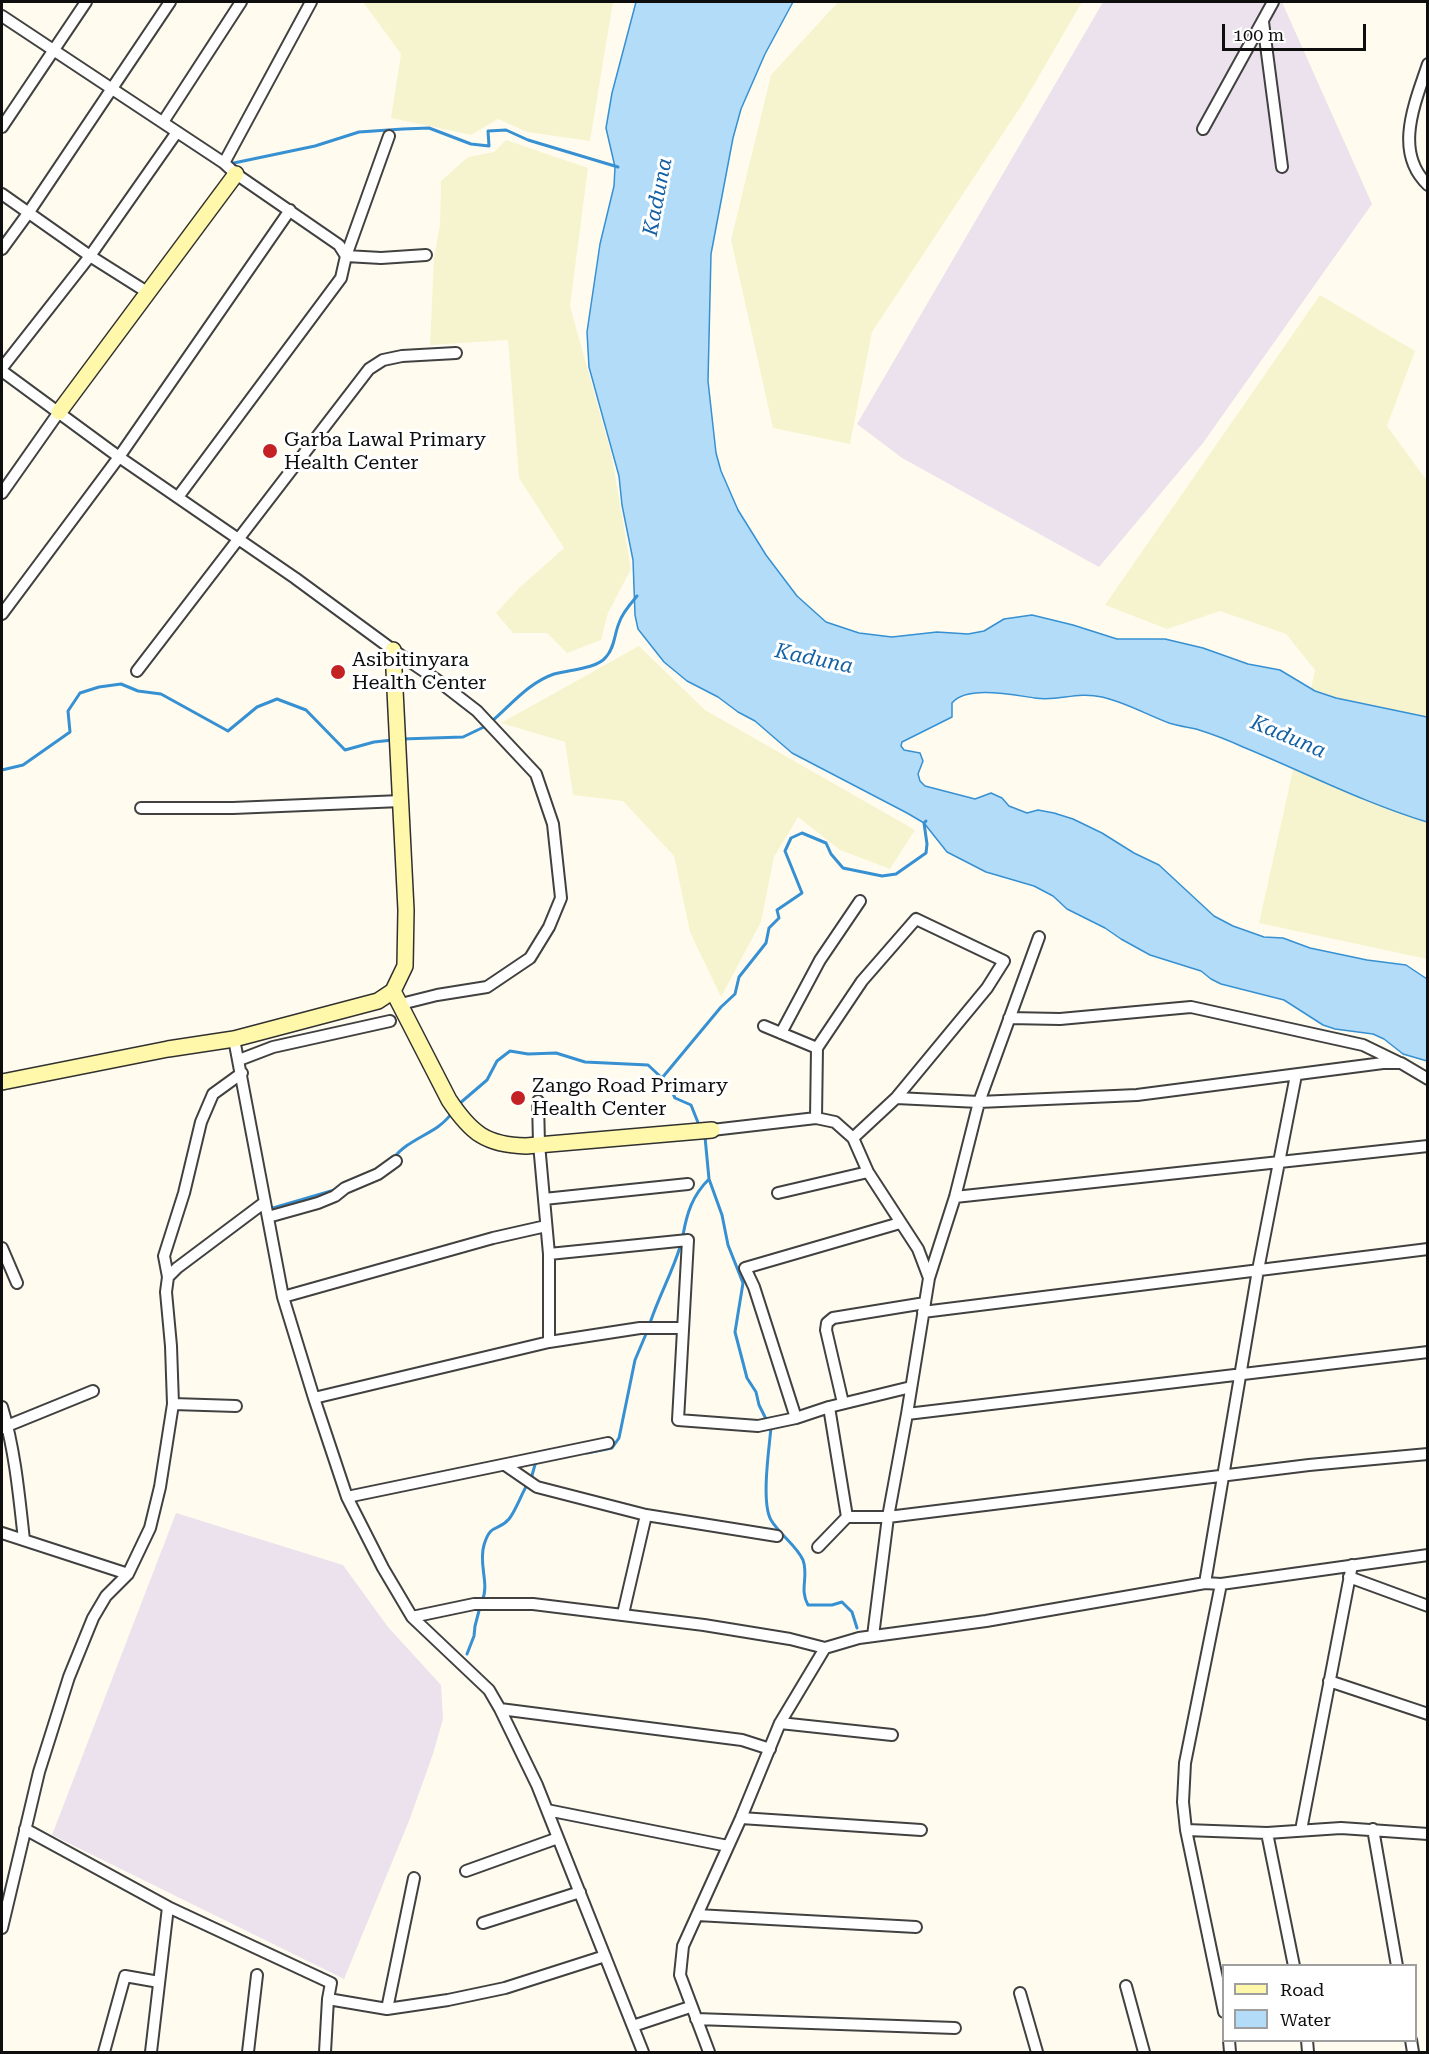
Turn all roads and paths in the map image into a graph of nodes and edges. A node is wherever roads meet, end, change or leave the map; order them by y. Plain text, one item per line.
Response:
1 (86, 2) edge
2 (170, 2) edge
3 (241, 2) edge
4 (311, 2) edge
5 (1273, 2) edge
6 (2, 16) edge
7 (1263, 22) junction
8 (53, 51) junction
9 (1428, 64) edge
10 (113, 89) junction
11 (163, 122) junction
12 (2, 127) edge
13 (1203, 129) dead end
14 (177, 132) junction
15 (389, 136) dead end
16 (224, 163) junction
17 (1282, 166) dead end
18 (236, 174) junction
19 (1428, 185) edge
20 (2, 194) edge
21 (290, 210) junction
22 (29, 212) junction
23 (2, 249) edge
24 (90, 255) junction
25 (426, 255) dead end
26 (346, 256) junction
27 (147, 292) junction
28 (456, 353) dead end
29 (2, 370) edge
30 (59, 412) junction
31 (119, 457) junction
32 (2, 493) edge
33 (178, 497) junction
34 (238, 538) junction
35 (2, 614) edge
36 (393, 651) junction
37 (137, 672) dead end
38 (401, 801) junction
39 (141, 808) dead end
40 (860, 901) dead end
41 (1039, 937) dead end
42 (397, 998) junction
43 (1008, 1018) junction
44 (390, 1021) dead end
45 (764, 1026) dead end
46 (780, 1033) junction
47 (234, 1039) junction
48 (817, 1048) junction
49 (239, 1060) junction
50 (1401, 1063) junction
51 (242, 1073) junction
52 (1296, 1075) junction
53 (1428, 1079) edge
54 (2, 1082) edge
55 (896, 1098) junction
56 (538, 1101) dead end
57 (979, 1102) junction
58 (816, 1118) junction
59 (712, 1130) joint
60 (853, 1138) junction
61 (539, 1144) junction
62 (1428, 1146) edge
63 (396, 1161) dead end
64 (1280, 1161) junction
65 (868, 1172) junction
66 (688, 1184) dead end
67 (778, 1193) dead end
68 (955, 1197) junction
69 (544, 1199) junction
70 (265, 1202) junction
71 (268, 1217) junction
72 (900, 1223) junction
73 (546, 1226) junction
74 (2, 1248) edge
75 (1428, 1249) edge
76 (549, 1254) junction
77 (1258, 1270) junction
78 (168, 1277) junction
79 (928, 1278) junction
80 (16, 1283) dead end
81 (283, 1297) junction
82 (924, 1307) junction
83 (683, 1328) junction
84 (549, 1342) junction
85 (1428, 1352) edge
86 (1241, 1375) junction
87 (911, 1387) junction
88 (93, 1391) dead end
89 (314, 1398) junction
90 (843, 1403) junction
91 (173, 1404) junction
92 (2, 1407) edge
93 (236, 1407) dead end
94 (829, 1407) junction
95 (907, 1414) junction
96 (796, 1418) junction
97 (5, 1427) edge
98 (608, 1443) dead end
99 (1428, 1454) edge
100 (505, 1465) junction
101 (1223, 1475) junction
102 (347, 1497) junction
103 (646, 1515) junction
104 (847, 1517) junction
105 (888, 1517) junction
106 (2, 1533) edge
107 (777, 1536) dead end
108 (24, 1540) junction
109 (818, 1547) dead end
110 (1428, 1555) edge
111 (1352, 1565) junction
112 (128, 1574) junction
113 (1349, 1577) junction
114 (1205, 1583) junction
115 (1221, 1584) junction
116 (1428, 1606) edge
117 (623, 1614) junction
118 (412, 1617) junction
119 (873, 1636) junction
120 (825, 1648) junction
121 (1329, 1681) junction
122 (500, 1709) junction
123 (1428, 1714) edge
124 (780, 1723) junction
125 (892, 1735) dead end
126 (770, 1749) junction
127 (547, 1810) junction
128 (741, 1818) junction
129 (25, 1829) junction
130 (1373, 1829) junction
131 (921, 1830) dead end
132 (1186, 1830) junction
133 (1301, 1830) junction
134 (1267, 1833) junction
135 (1428, 1833) edge
136 (558, 1838) junction
137 (728, 1846) junction
138 (466, 1871) dead end
139 (414, 1878) dead end
140 (580, 1892) junction
141 (168, 1907) junction
142 (696, 1915) junction
143 (483, 1923) dead end
144 (916, 1927) dead end
145 (2, 1928) edge
146 (605, 1956) junction
147 (1294, 1964) edge
148 (1397, 1964) edge
149 (256, 1976) dead end
150 (159, 1982) junction
151 (1126, 1986) dead end
152 (1020, 1993) dead end
153 (328, 2000) junction
154 (1222, 2002) edge
155 (690, 2007) junction
156 (387, 2008) junction
157 (696, 2019) junction
158 (633, 2026) junction
159 (955, 2028) dead end
160 (104, 2052) edge
161 (151, 2052) edge
162 (248, 2052) edge
163 (325, 2052) edge
164 (643, 2052) edge
165 (709, 2052) edge
166 (1038, 2052) edge
167 (1144, 2052) edge

1 - 8 street
2 - 10 street
3 - 11 street
4 - 16 street
5 - 7 street
6 - 8 street
7 - 13 street
7 - 17 street
8 - 10 street
8 - 12 street
9 - 19 street
10 - 11 street
10 - 22 street
11 - 14 street
14 - 16 street
14 - 24 street
15 - 26 street
16 - 18 street
18 - 21 street
18 - 27 street
20 - 22 street
21 - 26 street
21 - 31 street
22 - 23 street
22 - 24 street
24 - 27 street
24 - 29 street
25 - 26 street
26 - 33 street
27 - 30 street
28 - 34 street
29 - 30 street
30 - 31 street
30 - 32 street
31 - 33 street
31 - 35 street
33 - 34 street
34 - 36 street
34 - 37 street
36 - 38 street
36 - 42 street
38 - 39 street
38 - 42 street
40 - 46 street
41 - 43 street
42 - 47 street
42 - 61 street
43 - 50 street
43 - 57 street
44 - 49 street
45 - 46 street
46 - 48 street
47 - 49 street
47 - 54 street
48 - 55 street
48 - 58 street
49 - 51 street
50 - 52 street
50 - 53 street
51 - 70 street
51 - 78 street
52 - 57 street
52 - 64 street
55 - 57 street
55 - 60 street
56 - 61 street
57 - 68 street
58 - 59 street
58 - 60 street
59 - 61 street
60 - 65 street
61 - 69 street
62 - 64 street
63 - 71 street
64 - 68 street
64 - 77 street
65 - 67 street
65 - 72 street
66 - 69 street
68 - 79 street
69 - 73 street
70 - 71 street
70 - 78 street
71 - 81 street
72 - 79 street
72 - 96 street
73 - 76 street
73 - 81 street
74 - 80 street
75 - 77 street
76 - 83 street
76 - 84 street
77 - 82 street
77 - 86 street
78 - 91 street
79 - 82 street
81 - 89 street
82 - 87 street
82 - 90 street
83 - 84 street
83 - 96 street
84 - 89 street
85 - 86 street
86 - 95 street
86 - 101 street
87 - 90 street
87 - 95 street
88 - 97 street
89 - 102 street
90 - 94 street
91 - 93 street
91 - 112 street
92 - 97 street
94 - 96 street
94 - 104 street
95 - 105 street
97 - 108 street
98 - 100 street
99 - 101 street
100 - 102 street
100 - 103 street
101 - 105 street
101 - 114 street
102 - 118 street
103 - 107 street
103 - 117 street
104 - 105 street
104 - 109 street
105 - 119 street
106 - 108 street
108 - 112 street
110 - 111 street
111 - 113 street
111 - 115 street
112 - 129 street
113 - 116 street
113 - 121 street
114 - 115 street
114 - 119 street
115 - 132 street
117 - 118 street
117 - 120 street
118 - 122 street
119 - 120 street
120 - 124 street
121 - 123 street
121 - 133 street
122 - 126 street
122 - 127 street
124 - 125 street
124 - 126 street
126 - 128 street
127 - 136 street
127 - 137 street
128 - 131 street
128 - 137 street
129 - 141 street
129 - 145 street
130 - 133 street
130 - 135 street
130 - 148 street
132 - 134 street
132 - 154 street
133 - 134 street
134 - 147 street
136 - 138 street
136 - 140 street
137 - 142 street
139 - 156 street
140 - 143 street
140 - 146 street
141 - 150 street
141 - 153 street
142 - 144 street
142 - 155 street
146 - 156 street
146 - 158 street
149 - 162 street
150 - 160 street
150 - 161 street
151 - 167 street
152 - 166 street
153 - 156 street
153 - 163 street
155 - 157 street
155 - 158 street
157 - 159 street
157 - 165 street
158 - 164 street

